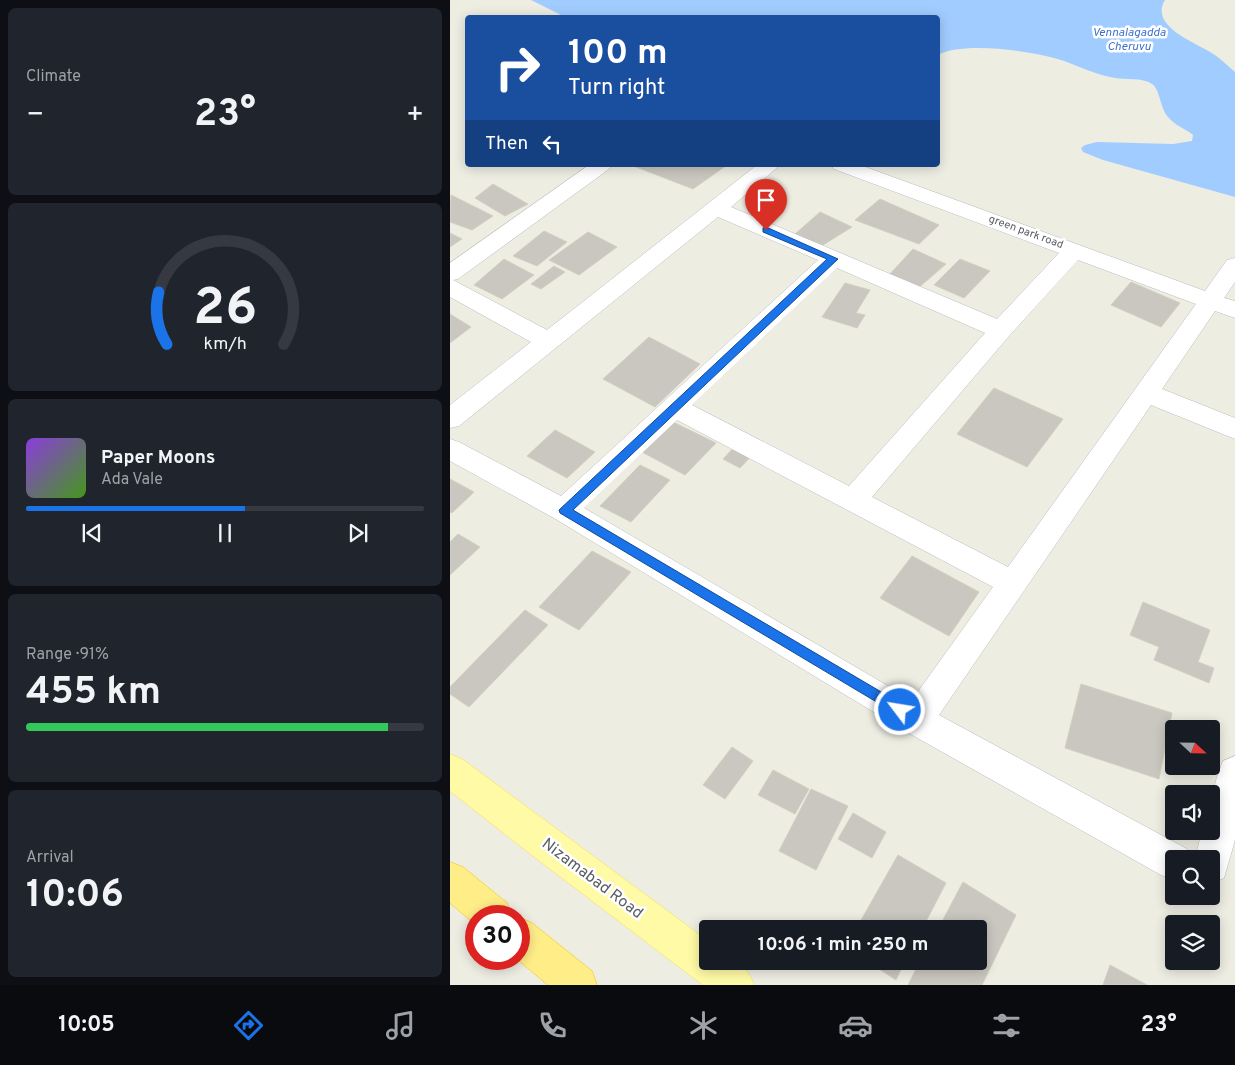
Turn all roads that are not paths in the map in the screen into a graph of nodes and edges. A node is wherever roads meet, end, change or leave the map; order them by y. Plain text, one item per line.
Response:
1 (599, 167) edge
2 (767, 167) edge
3 (847, 167) edge
4 (716, 208) junction
5 (1075, 250) junction
6 (833, 259) junction
7 (1235, 265) edge
8 (450, 274) edge
9 (450, 287) edge
10 (1223, 305) edge
11 (1001, 330) junction
12 (548, 341) junction
13 (1146, 392) junction
14 (674, 407) junction
15 (450, 419) edge
16 (1235, 429) edge
17 (450, 449) edge
18 (853, 500) junction
19 (564, 510) junction
20 (1012, 583) junction
21 (917, 720) junction
22 (450, 770) edge
23 (1235, 772) edge
24 (1215, 850) edge
25 (1165, 857) edge
26 (450, 880) edge
27 (481, 905) edge
28 (530, 945) edge
29 (578, 985) edge
30 (735, 985) edge

1 - 8 street
2 - 4 street
3 - 5 street, green park road
4 - 6 street
4 - 12 street
5 - 10 street, green park road
5 - 11 street
6 - 11 street
6 - 14 street
7 - 10 street
9 - 12 street
10 - 13 street
11 - 18 street
12 - 15 street
13 - 16 street
13 - 20 street
14 - 18 street
14 - 19 street
17 - 19 street
18 - 20 street
19 - 21 street
20 - 21 street
21 - 25 street
22 - 30 main road, Nizamabad Road
23 - 24 street
26 - 27 highway
28 - 29 highway

